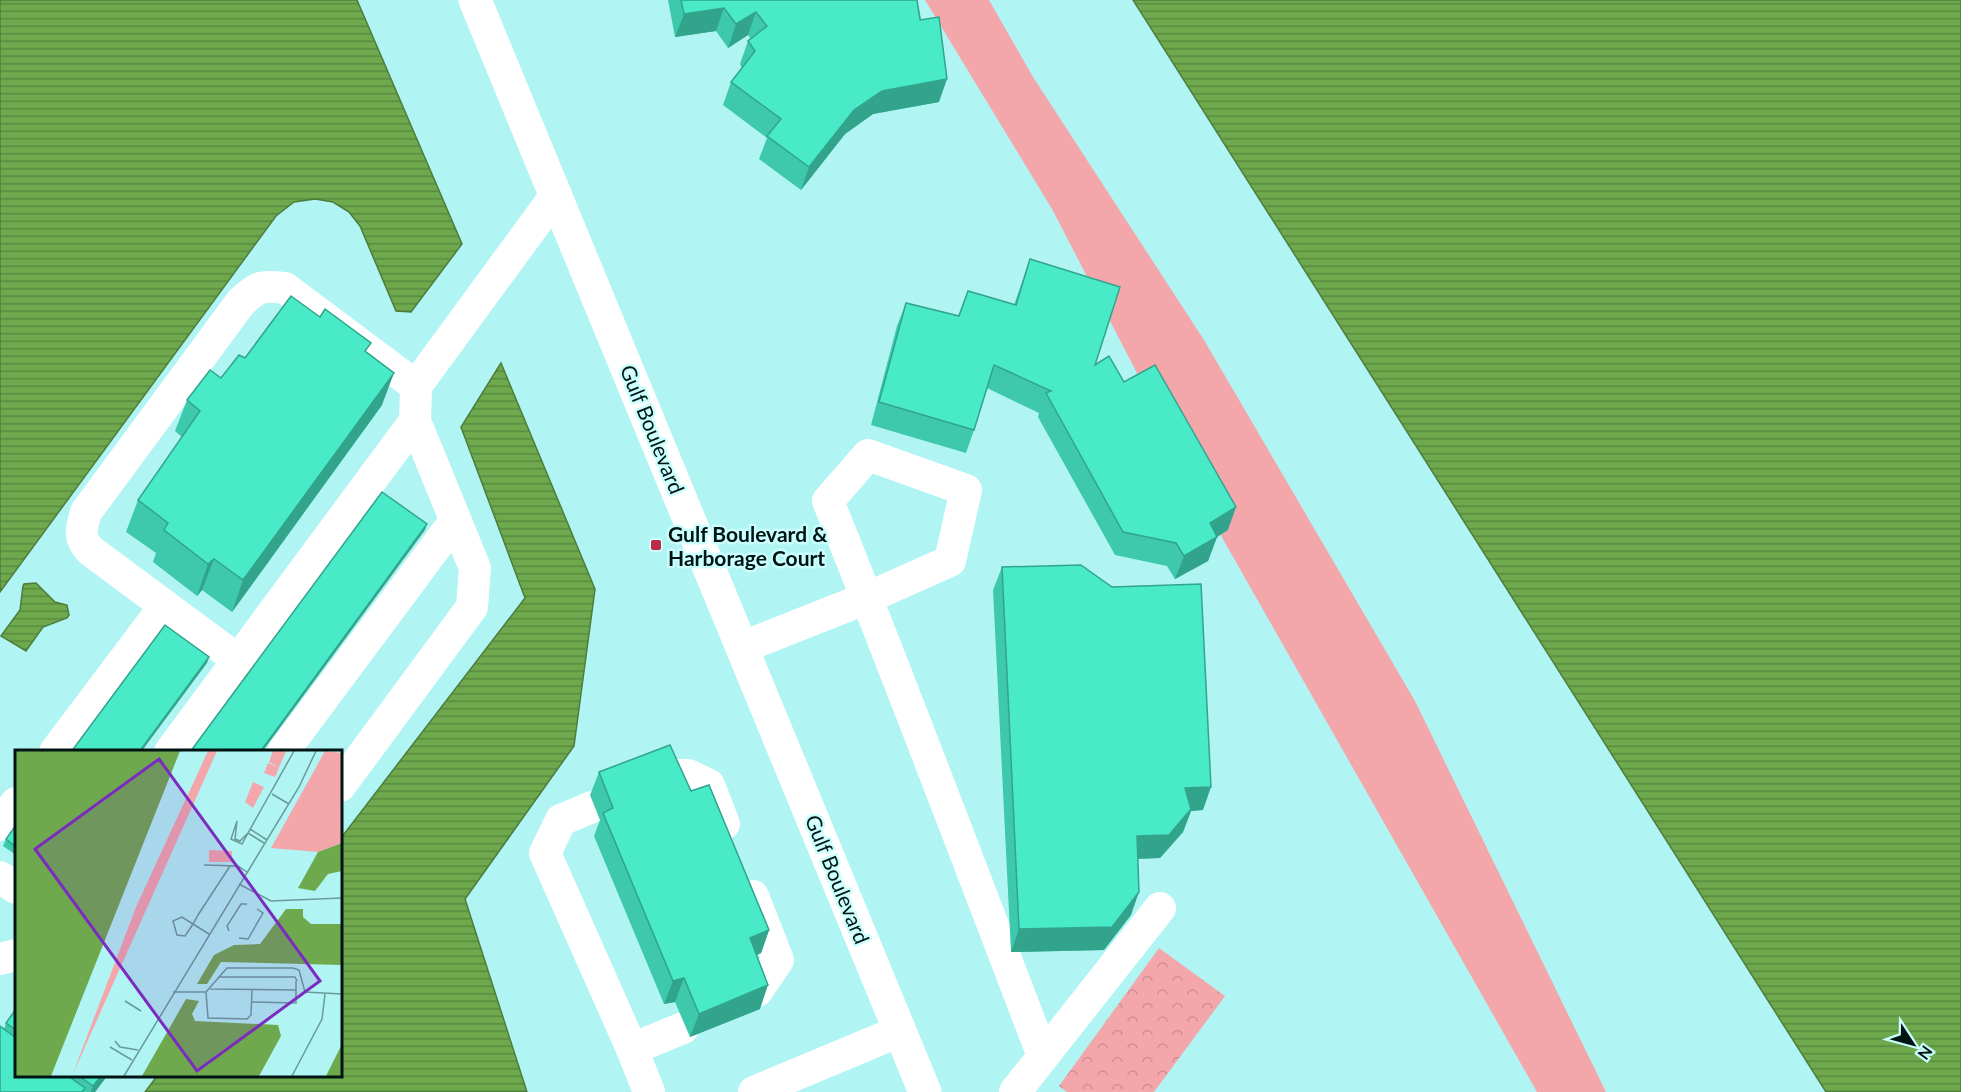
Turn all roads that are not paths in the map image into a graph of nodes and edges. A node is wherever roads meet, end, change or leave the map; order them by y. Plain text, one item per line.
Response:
1 (475, 0) edge
2 (556, 195) junction
3 (416, 386) junction
4 (415, 421) junction
5 (455, 521) junction
6 (867, 598) junction
7 (165, 606) junction
8 (743, 647) junction
9 (238, 660) junction
10 (57, 750) edge
11 (171, 750) edge
12 (285, 750) edge
13 (670, 775) edge
14 (342, 783) edge
15 (15, 804) edge
16 (592, 807) dead end
17 (0, 825) edge
18 (0, 877) edge
19 (15, 887) edge
20 (1160, 908) dead end
21 (15, 956) edge
22 (0, 959) edge
23 (757, 991) edge
24 (683, 1028) dead end
25 (900, 1031) junction
26 (632, 1049) junction
27 (1044, 1056) junction
28 (649, 1092) edge
29 (754, 1092) edge
30 (926, 1092) edge
31 (1016, 1092) edge

1 - 2 main road, Gulf Boulevard
2 - 3 street
2 - 8 main road, Gulf Boulevard
3 - 4 street
3 - 7 street
4 - 5 street
4 - 9 street
5 - 12 street
5 - 14 street
6 - 6 street
6 - 8 street
6 - 27 street
7 - 9 street
7 - 10 street
8 - 25 main road, Gulf Boulevard
9 - 11 street
13 - 23 street
15 - 17 street
16 - 26 street
18 - 19 street
20 - 27 street
21 - 22 street
24 - 26 street
25 - 29 street
25 - 30 main road, Gulf Boulevard
26 - 28 street
27 - 31 street

